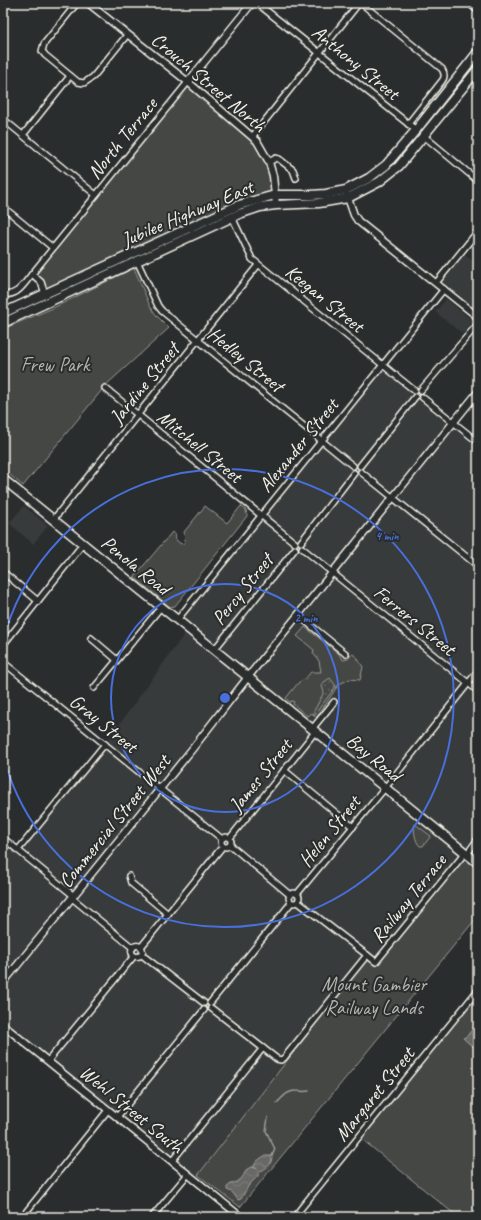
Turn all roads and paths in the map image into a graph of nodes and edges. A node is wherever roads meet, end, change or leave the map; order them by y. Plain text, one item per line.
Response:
1 (77, 3) edge
2 (88, 3) edge
3 (252, 3) edge
4 (258, 3) edge
5 (360, 3) edge
6 (469, 3) edge
7 (478, 11) edge
8 (127, 35) junction
9 (319, 52) junction
10 (478, 52) edge
11 (470, 63) junction
12 (478, 69) edge
13 (70, 76) junction
14 (188, 82) junction
15 (3, 119) edge
16 (408, 124) junction
17 (416, 130) junction
18 (23, 135) junction
19 (252, 136) junction
20 (424, 136) junction
21 (269, 162) junction
22 (296, 178) dead end
23 (478, 181) edge
24 (347, 194) junction
25 (96, 195) junction
26 (275, 195) junction
27 (276, 205) junction
28 (3, 207) edge
29 (232, 217) junction
30 (478, 232) edge
31 (53, 248) junction
32 (137, 261) junction
33 (258, 265) junction
34 (32, 274) junction
35 (86, 280) junction
36 (436, 283) junction
37 (444, 289) junction
38 (3, 294) edge
39 (45, 294) junction
40 (4, 312) edge
41 (478, 317) edge
42 (6, 322) edge
43 (478, 324) edge
44 (198, 340) junction
45 (383, 366) junction
46 (105, 388) dead end
47 (421, 390) junction
48 (415, 391) junction
49 (478, 392) edge
50 (415, 397) junction
51 (422, 397) junction
52 (138, 415) junction
53 (453, 422) junction
54 (322, 441) junction
55 (478, 442) edge
56 (353, 466) junction
57 (360, 466) junction
58 (361, 472) junction
59 (354, 473) junction
60 (3, 479) edge
61 (393, 498) junction
62 (261, 516) junction
63 (53, 520) junction
64 (301, 542) junction
65 (83, 544) junction
66 (295, 546) junction
67 (302, 548) junction
68 (478, 566) edge
69 (3, 572) edge
70 (333, 573) junction
71 (38, 602) junction
72 (161, 607) junction
73 (298, 615) junction
74 (177, 620) junction
75 (91, 638) dead end
76 (3, 645) edge
77 (214, 650) junction
78 (346, 654) dead end
79 (117, 660) junction
80 (3, 662) edge
81 (478, 671) edge
82 (248, 677) junction
83 (468, 683) junction
84 (94, 688) dead end
85 (478, 691) edge
86 (334, 702) dead end
87 (314, 731) junction
88 (105, 744) junction
89 (284, 770) junction
90 (385, 788) junction
91 (160, 789) junction
92 (353, 826) junction
93 (3, 838) edge
94 (230, 838) junction
95 (222, 839) junction
96 (478, 839) edge
97 (230, 845) junction
98 (223, 846) junction
99 (18, 850) junction
100 (466, 853) junction
101 (478, 863) edge
102 (129, 876) dead end
103 (297, 894) junction
104 (290, 895) junction
105 (73, 897) junction
106 (298, 902) junction
107 (291, 903) junction
108 (168, 914) junction
109 (141, 947) junction
110 (133, 948) junction
111 (142, 955) junction
112 (366, 955) junction
113 (134, 956) junction
114 (3, 983) edge
115 (478, 990) edge
116 (207, 1003) junction
117 (211, 1008) junction
118 (204, 1010) junction
119 (3, 1025) edge
120 (263, 1048) junction
121 (48, 1062) junction
122 (108, 1110) junction
123 (117, 1117) junction
124 (172, 1161) junction
125 (188, 1174) junction
126 (22, 1217) edge
127 (152, 1217) edge
128 (241, 1217) edge
129 (294, 1217) edge

1 - 13 street
2 - 8 street, Crouch Street North
3 - 14 street, North Terrace
4 - 9 street, Anthony Street
5 - 9 street
5 - 16 street
6 - 7 street
8 - 13 street
8 - 14 street, Crouch Street North
9 - 16 street, Anthony Street
9 - 19 street
10 - 11 main road, Jubilee Highway East
11 - 12 main road
11 - 17 main road, Jubilee Highway East
12 - 20 main road, Jubilee Highway East
13 - 18 street
14 - 19 street, Crouch Street North
14 - 25 street, North Terrace
15 - 18 street
16 - 17 street, Anthony Street
17 - 24 main road, Jubilee Highway East
18 - 25 street
19 - 21 street, Crouch Street North
20 - 23 street
20 - 24 main road, Jubilee Highway East
21 - 22 street
21 - 26 street, Crouch Street North
24 - 26 main road, Jubilee Highway East
24 - 27 main road, Jubilee Highway East
24 - 36 street
25 - 31 street, North Terrace
26 - 27 street, Crouch Street North
26 - 35 main road, Jubilee Highway East
27 - 29 main road, Jubilee Highway East
28 - 31 street
29 - 32 main road, Jubilee Highway East
29 - 33 street, Keegan Street
30 - 36 street
31 - 34 street, North Terrace
32 - 35 main road, Jubilee Highway East
32 - 44 street, Hedley Street
33 - 44 street, Jardine Street
33 - 45 street, Keegan Street
34 - 38 street, North Terrace
34 - 39 street
35 - 39 main road, Jubilee Highway East
35 - 42 main road, Jubilee Highway East
36 - 37 street
37 - 41 street
37 - 45 street, Alexander Street
39 - 40 main road, Jubilee Highway East
40 - 42 main road
43 - 47 street
44 - 52 street, Jardine Street
44 - 54 street, Hedley Street
45 - 48 street, Keegan Street
45 - 54 street, Alexander Street
46 - 52 street, Mitchell Street
47 - 48 street
47 - 51 street
48 - 50 street
49 - 53 street, Commercial Street West
50 - 51 street
50 - 57 street
51 - 53 street
52 - 62 street, Mitchell Street
52 - 63 street, Jardine Street
53 - 55 street
53 - 61 street, Commercial Street West
54 - 56 street, Hedley Street
54 - 62 street, Alexander Street
56 - 57 street
56 - 59 street
57 - 58 street
58 - 59 street
58 - 61 street
59 - 64 street
60 - 63 main road, Penola Road
61 - 68 street
61 - 70 street, Commercial Street West
62 - 66 street, Mitchell Street
62 - 74 street, Alexander Street
63 - 65 main road, Penola Road
64 - 66 street
64 - 67 street
65 - 71 street
65 - 72 main road, Penola Road
66 - 67 street
66 - 77 street, Percy Street
67 - 70 street
69 - 71 street
70 - 73 street, Commercial Street West
70 - 83 street, Ferrers Street
71 - 76 street
72 - 74 main road, Penola Road
72 - 79 street
73 - 78 street
73 - 82 street, Commercial Street West
74 - 77 main road, Penola Road
75 - 79 street
77 - 82 main road, Penola Road
79 - 84 street
80 - 88 street, Gray Street
81 - 83 street, Helen Street
82 - 87 main road, Bay Road
82 - 91 street, Commercial Street West
83 - 85 street, Ferrers Street
83 - 90 street, Helen Street
86 - 87 street, James Street
87 - 89 street, James Street
87 - 90 main road, Bay Road
88 - 91 street, Gray Street
88 - 99 street
89 - 92 street
89 - 94 street, James Street
90 - 92 street, Helen Street
90 - 100 main road, Bay Road
91 - 95 street, Gray Street
91 - 105 street, Commercial Street West
92 - 103 street, Helen Street
93 - 99 street
94 - 95 street
94 - 97 street
95 - 98 street
96 - 100 street
97 - 98 street
97 - 104 street
98 - 108 street
99 - 105 street
100 - 101 main road, Bay Road
100 - 112 street, Railway Terrace
102 - 108 street
103 - 104 street
103 - 106 street
104 - 107 street
105 - 110 street
105 - 114 street, Commercial Street West
106 - 107 street
106 - 112 street
107 - 116 street
108 - 109 street
109 - 110 street
109 - 111 street
110 - 113 street
111 - 113 street
111 - 116 street
112 - 120 street, Railway Terrace
113 - 121 street
115 - 129 street, Margaret Street
116 - 117 street
116 - 118 street
117 - 118 street
117 - 120 street, Railway Terrace
118 - 123 street
119 - 121 street, Wehl Street South
120 - 124 street
121 - 122 street, Wehl Street South
122 - 123 street, Wehl Street South
122 - 126 street
123 - 124 street, Wehl Street South
124 - 125 street, Wehl Street South
125 - 127 street
125 - 128 street, Wehl Street South

